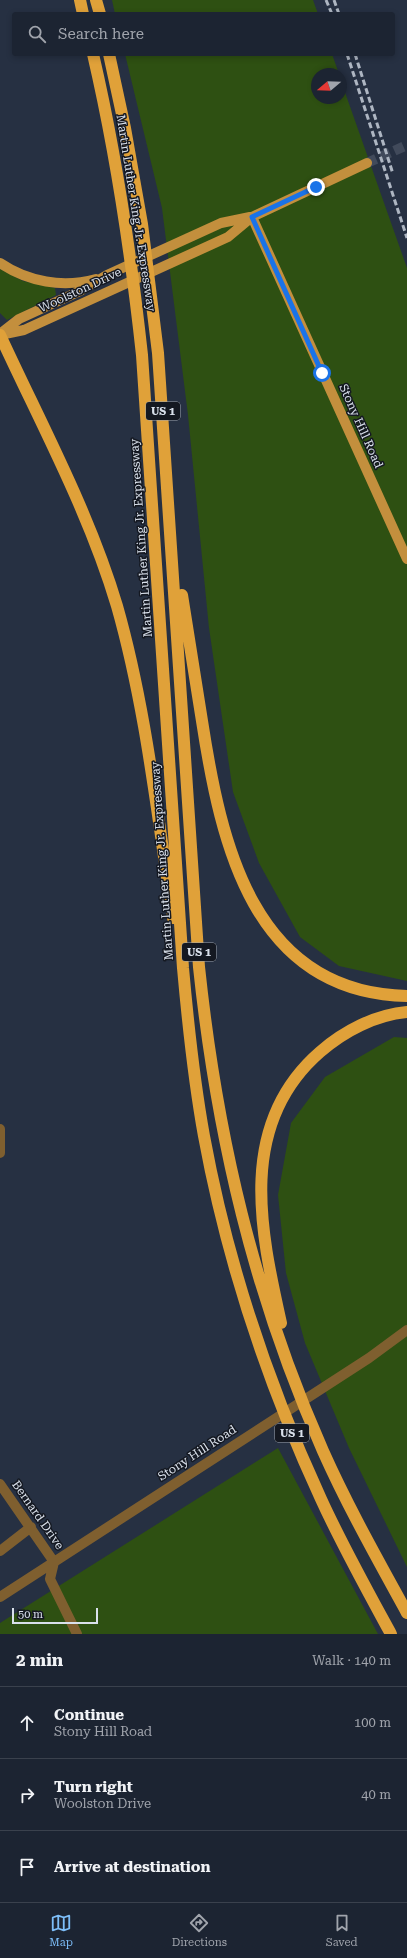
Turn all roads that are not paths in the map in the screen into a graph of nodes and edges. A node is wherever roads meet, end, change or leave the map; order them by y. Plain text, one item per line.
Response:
1 (80, 0) edge
2 (96, 0) edge
3 (83, 12) edge
4 (99, 12) edge
5 (93, 56) edge
6 (109, 56) edge
7 (367, 163) tunnel mouth
8 (252, 217) junction
9 (0, 263) edge
10 (107, 275) junction
11 (0, 335) edge
12 (170, 518) junction
13 (407, 559) edge
14 (407, 996) edge
15 (187, 1010) junction
16 (407, 1012) edge
17 (0, 1129) edge
18 (0, 1153) edge
19 (407, 1330) edge
20 (292, 1375) junction
21 (0, 1484) edge
22 (31, 1527) junction
23 (0, 1551) edge
24 (54, 1562) junction
25 (0, 1597) edge
26 (407, 1613) edge
27 (77, 1634) edge
28 (392, 1634) edge

1 - 3 highway
2 - 4 highway
5 - 15 highway, Martin Luther King Jr. Expressway / US 1
6 - 12 highway, Martin Luther King Jr. Expressway / US 1
7 - 8 main road, Woolston Drive
8 - 10 main road, Woolston Drive
8 - 11 main road, Woolston Drive
8 - 13 main road, Stony Hill Road
9 - 10 main road, Woolston Drive
10 - 11 main road, Woolston Drive
11 - 15 highway
12 - 14 highway
12 - 20 highway, Martin Luther King Jr. Expressway / US 1
15 - 28 highway, Martin Luther King Jr. Expressway / US 1
16 - 20 highway
17 - 18 street
19 - 24 street, Stony Hill Road
20 - 26 highway, Martin Luther King Jr. Expressway / US 1
21 - 22 street, Bernard Drive
22 - 23 street
22 - 24 street, Bernard Drive
24 - 25 street, Stony Hill Road
24 - 27 street

